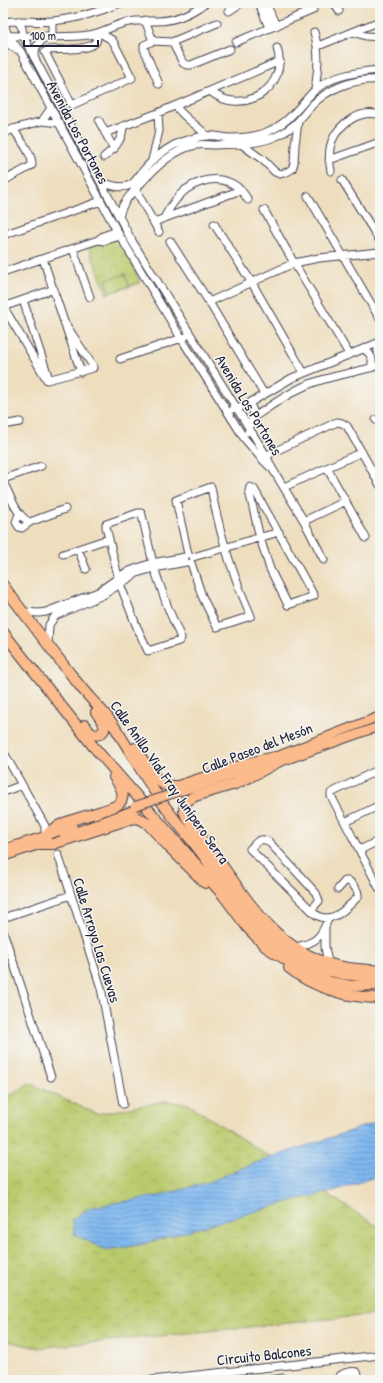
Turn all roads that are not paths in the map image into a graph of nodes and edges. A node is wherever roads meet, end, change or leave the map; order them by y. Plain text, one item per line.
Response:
1 (120, 3) edge
2 (205, 3) edge
3 (241, 3) edge
4 (259, 3) edge
5 (266, 3) edge
6 (334, 3) edge
7 (313, 10) dead end
8 (229, 11) dead end
9 (339, 11) dead end
10 (4, 20) edge
11 (145, 20) junction
12 (18, 21) junction
13 (380, 21) edge
14 (52, 22) junction
15 (217, 23) dead end
16 (273, 27) junction
17 (314, 32) dead end
18 (353, 32) junction
19 (99, 33) junction
20 (6, 36) edge
21 (23, 36) junction
22 (49, 36) junction
23 (380, 37) edge
24 (3, 41) edge
25 (153, 41) junction
26 (172, 42) junction
27 (236, 42) dead end
28 (318, 46) junction
29 (277, 48) dead end
30 (230, 49) dead end
31 (21, 52) junction
32 (34, 57) junction
33 (280, 61) junction
34 (380, 70) edge
35 (380, 80) edge
36 (159, 84) dead end
37 (315, 90) junction
38 (210, 91) junction
39 (302, 105) junction
40 (176, 106) junction
41 (51, 108) junction
42 (308, 110) junction
43 (158, 113) junction
44 (380, 115) edge
45 (42, 121) junction
46 (99, 121) dead end
47 (298, 122) junction
48 (60, 123) junction
49 (123, 126) junction
50 (13, 129) junction
51 (105, 133) junction
52 (3, 134) edge
53 (207, 136) junction
54 (227, 141) junction
55 (380, 142) edge
56 (240, 144) junction
57 (114, 149) junction
58 (104, 157) dead end
59 (152, 160) junction
60 (329, 160) junction
61 (331, 171) dead end
62 (100, 180) junction
63 (342, 180) dead end
64 (3, 182) edge
65 (134, 187) junction
66 (241, 190) junction
67 (308, 196) dead end
68 (248, 200) dead end
69 (101, 201) junction
70 (264, 210) dead end
71 (119, 217) junction
72 (164, 218) junction
73 (154, 222) junction
74 (214, 224) dead end
75 (159, 232) dead end
76 (118, 233) junction
77 (3, 235) edge
78 (132, 241) junction
79 (380, 241) edge
80 (170, 242) dead end
81 (125, 245) junction
82 (73, 249) junction
83 (380, 252) edge
84 (343, 255) junction
85 (43, 259) junction
86 (294, 263) junction
87 (3, 272) edge
88 (252, 283) junction
89 (54, 289) junction
90 (90, 297) dead end
91 (23, 300) junction
92 (209, 302) junction
93 (3, 306) edge
94 (380, 319) edge
95 (64, 322) junction
96 (190, 333) junction
97 (181, 338) junction
98 (380, 342) edge
99 (364, 349) junction
100 (349, 354) junction
101 (380, 358) edge
102 (120, 359) dead end
103 (380, 365) edge
104 (371, 368) junction
105 (81, 372) junction
106 (304, 373) junction
107 (292, 378) junction
108 (49, 380) junction
109 (283, 383) junction
110 (297, 390) junction
111 (264, 394) junction
112 (289, 394) junction
113 (246, 405) junction
114 (236, 408) junction
115 (228, 412) junction
116 (254, 417) junction
117 (20, 422) dead end
118 (3, 425) edge
119 (249, 429) junction
120 (244, 438) junction
121 (362, 452) junction
122 (263, 456) junction
123 (41, 466) dead end
124 (327, 468) junction
125 (4, 481) edge
126 (380, 485) edge
127 (284, 487) junction
128 (346, 501) junction
129 (65, 509) dead end
130 (304, 521) junction
131 (279, 532) junction
132 (260, 538) junction
133 (366, 538) dead end
134 (108, 539) junction
135 (224, 548) junction
136 (78, 549) junction
137 (62, 554) dead end
138 (189, 559) junction
139 (324, 560) dead end
140 (153, 565) junction
141 (86, 569) dead end
142 (119, 581) junction
143 (3, 585) edge
144 (78, 603) junction
145 (23, 612) junction
146 (46, 612) junction
147 (51, 620) junction
148 (3, 632) edge
149 (48, 644) junction
150 (40, 679) junction
151 (80, 687) junction
152 (380, 716) edge
153 (111, 722) junction
154 (380, 726) edge
155 (93, 746) junction
156 (3, 751) edge
157 (276, 760) junction
158 (380, 769) edge
159 (22, 785) junction
160 (3, 792) edge
161 (172, 792) junction
162 (185, 802) junction
163 (380, 805) edge
164 (345, 822) junction
165 (184, 830) junction
166 (48, 837) junction
167 (380, 840) edge
168 (3, 849) edge
169 (360, 850) junction
170 (58, 854) dead end
171 (3, 857) edge
172 (224, 868) junction
173 (377, 876) edge
174 (379, 888) dead end
175 (338, 889) dead end
176 (71, 895) junction
177 (311, 910) junction
178 (3, 918) edge
179 (241, 918) junction
180 (328, 919) junction
181 (325, 927) junction
182 (3, 931) edge
183 (266, 946) junction
184 (296, 947) junction
185 (328, 963) junction
186 (380, 970) edge
187 (380, 976) edge
188 (380, 985) edge
189 (380, 998) edge
190 (51, 1077) dead end
191 (123, 1104) dead end
192 (380, 1355) edge
193 (344, 1358) junction
194 (270, 1368) junction
195 (345, 1375) edge
196 (194, 1378) edge
197 (152, 1380) edge
198 (271, 1380) edge
199 (286, 1380) edge
200 (360, 1380) edge

1 - 14 street
2 - 11 street
3 - 8 street
4 - 16 street
5 - 16 street
6 - 9 street
7 - 16 street
10 - 12 street
10 - 20 street, Avenida Los Portones
11 - 19 street
11 - 25 street
12 - 14 street
12 - 21 street, Avenida Los Portones
13 - 18 street
14 - 22 street
15 - 26 street
16 - 27 street
17 - 28 street
18 - 23 street
18 - 28 street
19 - 19 street
19 - 22 street
20 - 21 street
20 - 31 street, Avenida Los Portones
21 - 22 street
21 - 32 street, Avenida Los Portones
22 - 32 street
24 - 31 street
25 - 26 street
25 - 36 street
26 - 30 street
28 - 37 street
29 - 33 street
31 - 41 street, Avenida Los Portones
32 - 62 street, Avenida Los Portones
33 - 38 street
33 - 38 street
34 - 37 street
35 - 42 street
37 - 39 street
38 - 40 street
39 - 42 street
39 - 54 street
40 - 43 street
40 - 53 street
41 - 45 street
41 - 48 street, Avenida Los Portones
42 - 47 street
43 - 49 street
43 - 59 street
44 - 60 street
45 - 48 street
45 - 50 street
46 - 51 street
47 - 56 street
47 - 56 street
48 - 69 street, Avenida Los Portones
49 - 51 street
49 - 57 street
50 - 52 street
50 - 64 street
51 - 57 street
53 - 54 street
53 - 59 street
54 - 56 street
54 - 65 street
55 - 60 street
57 - 58 street
59 - 65 street
60 - 61 street
62 - 65 street
62 - 71 street, Avenida Los Portones
63 - 79 street
65 - 71 street
65 - 73 street
66 - 68 street
66 - 72 street
66 - 72 street
67 - 84 street
69 - 76 street, Avenida Los Portones
69 - 77 street
70 - 86 street
71 - 78 street, Avenida Los Portones
72 - 73 street
73 - 75 street
74 - 88 street
76 - 81 street, Avenida Los Portones
76 - 82 street
78 - 81 street
78 - 96 street, Avenida Los Portones
80 - 92 street
81 - 97 street, Avenida Los Portones
82 - 85 street
82 - 90 street
83 - 84 street
84 - 86 street
84 - 94 street
85 - 87 street
85 - 89 street
86 - 88 street
86 - 100 street
88 - 92 street
88 - 106 street
89 - 91 street
89 - 95 street
91 - 93 street
91 - 108 street
92 - 111 street
93 - 108 street
95 - 105 street
95 - 105 street
96 - 97 street
96 - 114 street, Avenida Los Portones
97 - 102 street
97 - 115 street, Avenida Los Portones
98 - 99 street
98 - 101 street
99 - 100 street
99 - 104 street
100 - 106 street
103 - 104 street
104 - 110 street
105 - 108 street
106 - 107 street
107 - 109 street
107 - 110 street
109 - 111 street
109 - 112 street
110 - 112 street
111 - 113 street
112 - 116 street
113 - 114 street
113 - 116 street
114 - 115 street
114 - 119 street, Avenida Los Portones
115 - 120 street, Avenida Los Portones
116 - 119 street
117 - 118 street
119 - 120 street
119 - 122 street, Avenida Los Portones
120 - 122 street, Avenida Los Portones
121 - 122 street
121 - 124 street
121 - 126 street
122 - 127 street, Avenida Los Portones
123 - 125 street
124 - 127 street
124 - 128 street
125 - 129 street
127 - 130 street, Avenida Los Portones
128 - 130 street
128 - 133 street
130 - 139 street, Avenida Los Portones
131 - 132 street
131 - 132 street
131 - 132 street
132 - 135 street
134 - 136 street
134 - 140 street
134 - 142 street
135 - 138 street
135 - 138 street
135 - 138 street
136 - 137 street
136 - 141 street
138 - 140 street
140 - 142 street
140 - 142 street
142 - 144 street
143 - 145 highway, Calle Anillo Vial Fray Junípero Serra
144 - 146 street
144 - 147 street
145 - 146 street
145 - 149 highway, Calle Anillo Vial Fray Junípero Serra
146 - 147 street
147 - 149 street
148 - 150 highway, Calle Anillo Vial Fray Junípero Serra
149 - 151 highway, Calle Anillo Vial Fray Junípero Serra
150 - 151 highway
150 - 155 highway, Calle Anillo Vial Fray Junípero Serra
151 - 153 highway, Calle Anillo Vial Fray Junípero Serra
152 - 157 main road, Calle Paseo del Mesón
153 - 161 highway
153 - 165 highway, Calle Anillo Vial Fray Junípero Serra
154 - 157 main road, Calle Paseo del Mesón
155 - 166 highway
155 - 179 highway, Calle Anillo Vial Fray Junípero Serra
156 - 159 street
157 - 161 highway
157 - 162 highway
158 - 164 street
159 - 160 street
159 - 166 street
161 - 162 highway
161 - 166 main road
162 - 172 highway
163 - 164 street
164 - 169 street
165 - 172 highway
165 - 187 highway, Calle Anillo Vial Fray Junípero Serra
166 - 168 main road
166 - 171 main road
166 - 179 highway
167 - 169 street
169 - 173 street
170 - 176 street, Calle Arroyo Las Cuevas
172 - 184 highway
173 - 174 street
175 - 180 street
176 - 178 street
176 - 191 street, Calle Arroyo Las Cuevas
177 - 177 street
177 - 180 street
179 - 183 highway, Calle Anillo Vial Fray Junípero Serra
180 - 181 street
181 - 184 street
181 - 185 street
182 - 190 street
183 - 188 highway, Calle Anillo Vial Fray Junípero Serra
183 - 189 highway
184 - 185 highway
185 - 186 highway
192 - 193 street, Circuito Balcones
193 - 194 street, Circuito Balcones
193 - 195 street
194 - 196 street, Circuito Balcones
194 - 198 street
195 - 200 street
196 - 197 street, Circuito Balcones
198 - 199 street

